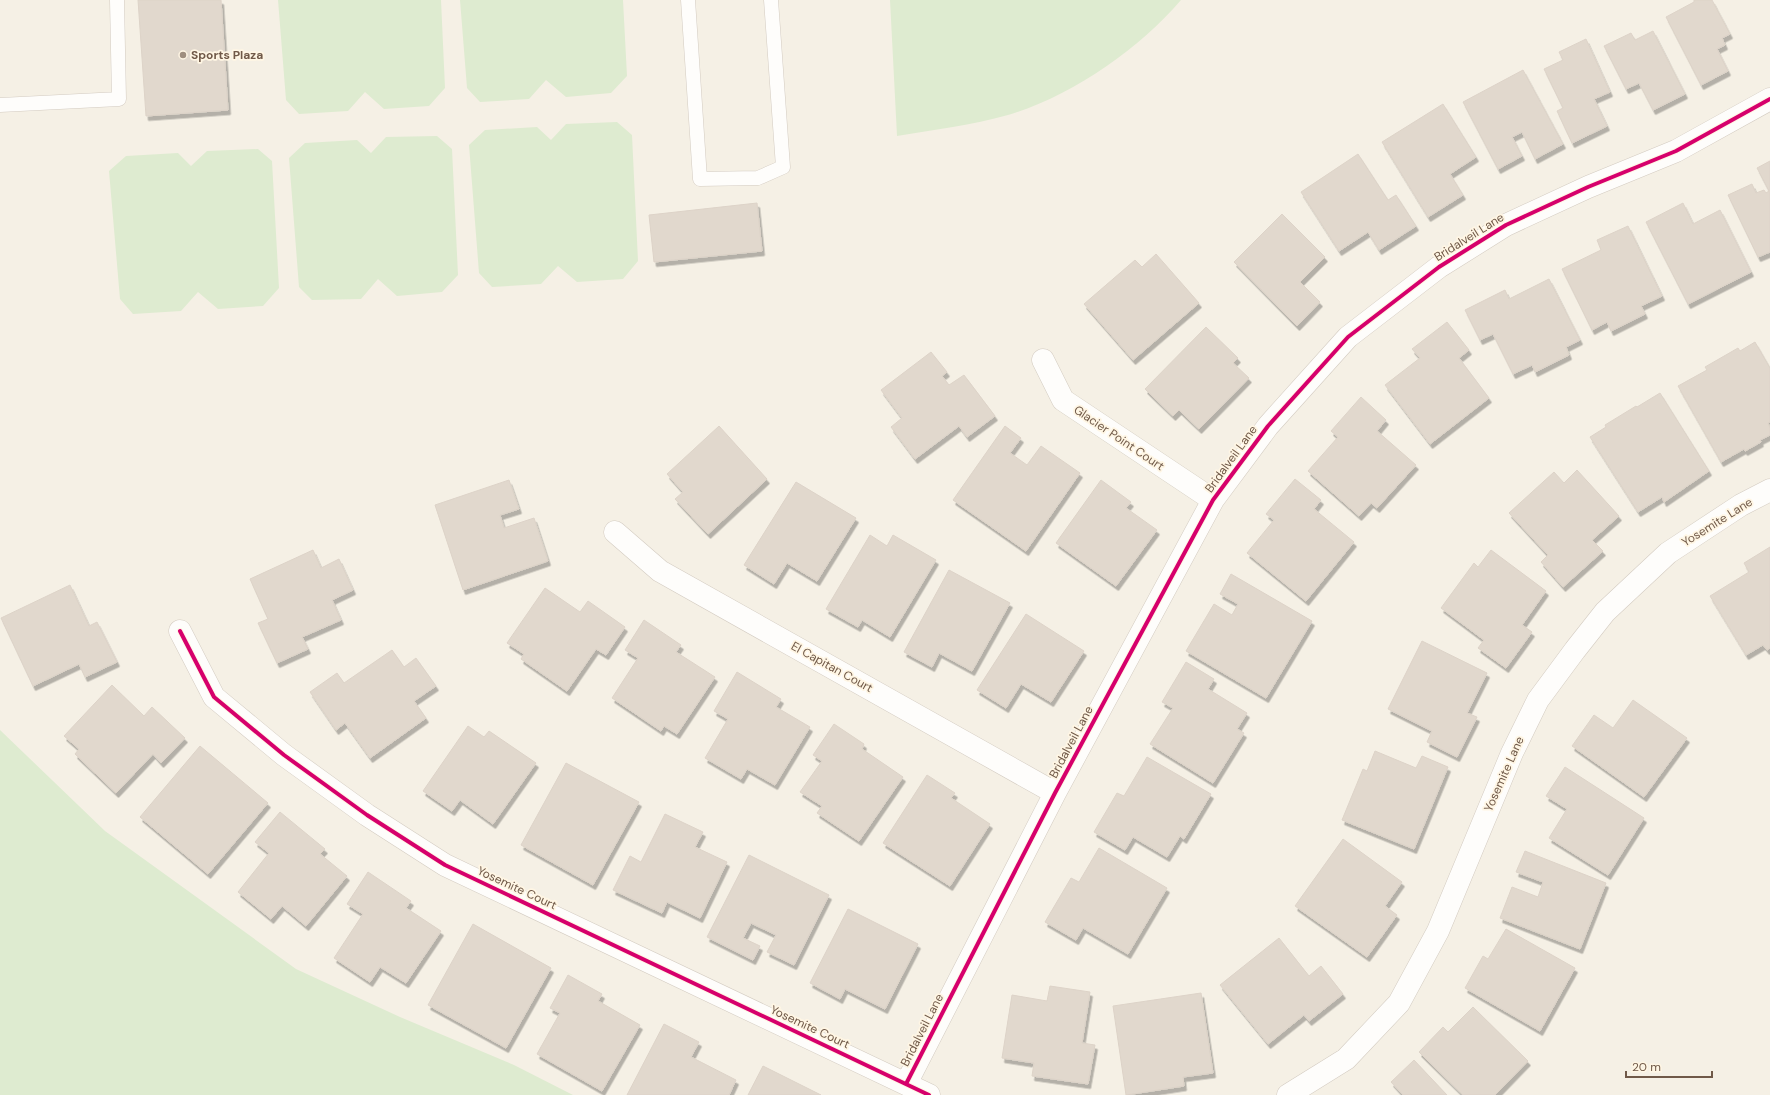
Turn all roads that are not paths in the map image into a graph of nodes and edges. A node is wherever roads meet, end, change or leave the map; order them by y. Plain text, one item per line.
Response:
1 (117, 0) edge
2 (688, 0) edge
3 (771, 0) edge
4 (1770, 99) edge
5 (0, 105) edge
6 (1043, 360) dead end
7 (1770, 490) edge
8 (1213, 500) junction
9 (615, 532) dead end
10 (180, 631) dead end
11 (1055, 793) junction
12 (906, 1084) junction
13 (929, 1095) edge
14 (1288, 1095) edge

1 - 5 lane
2 - 3 lane
4 - 8 street, Bridalveil Lane
6 - 8 street, Glacier Point Court
7 - 14 street, Yosemite Lane
8 - 11 street, Bridalveil Lane
9 - 11 street, El Capitan Court
10 - 12 street, Yosemite Court
11 - 12 street, Bridalveil Lane
12 - 13 street

